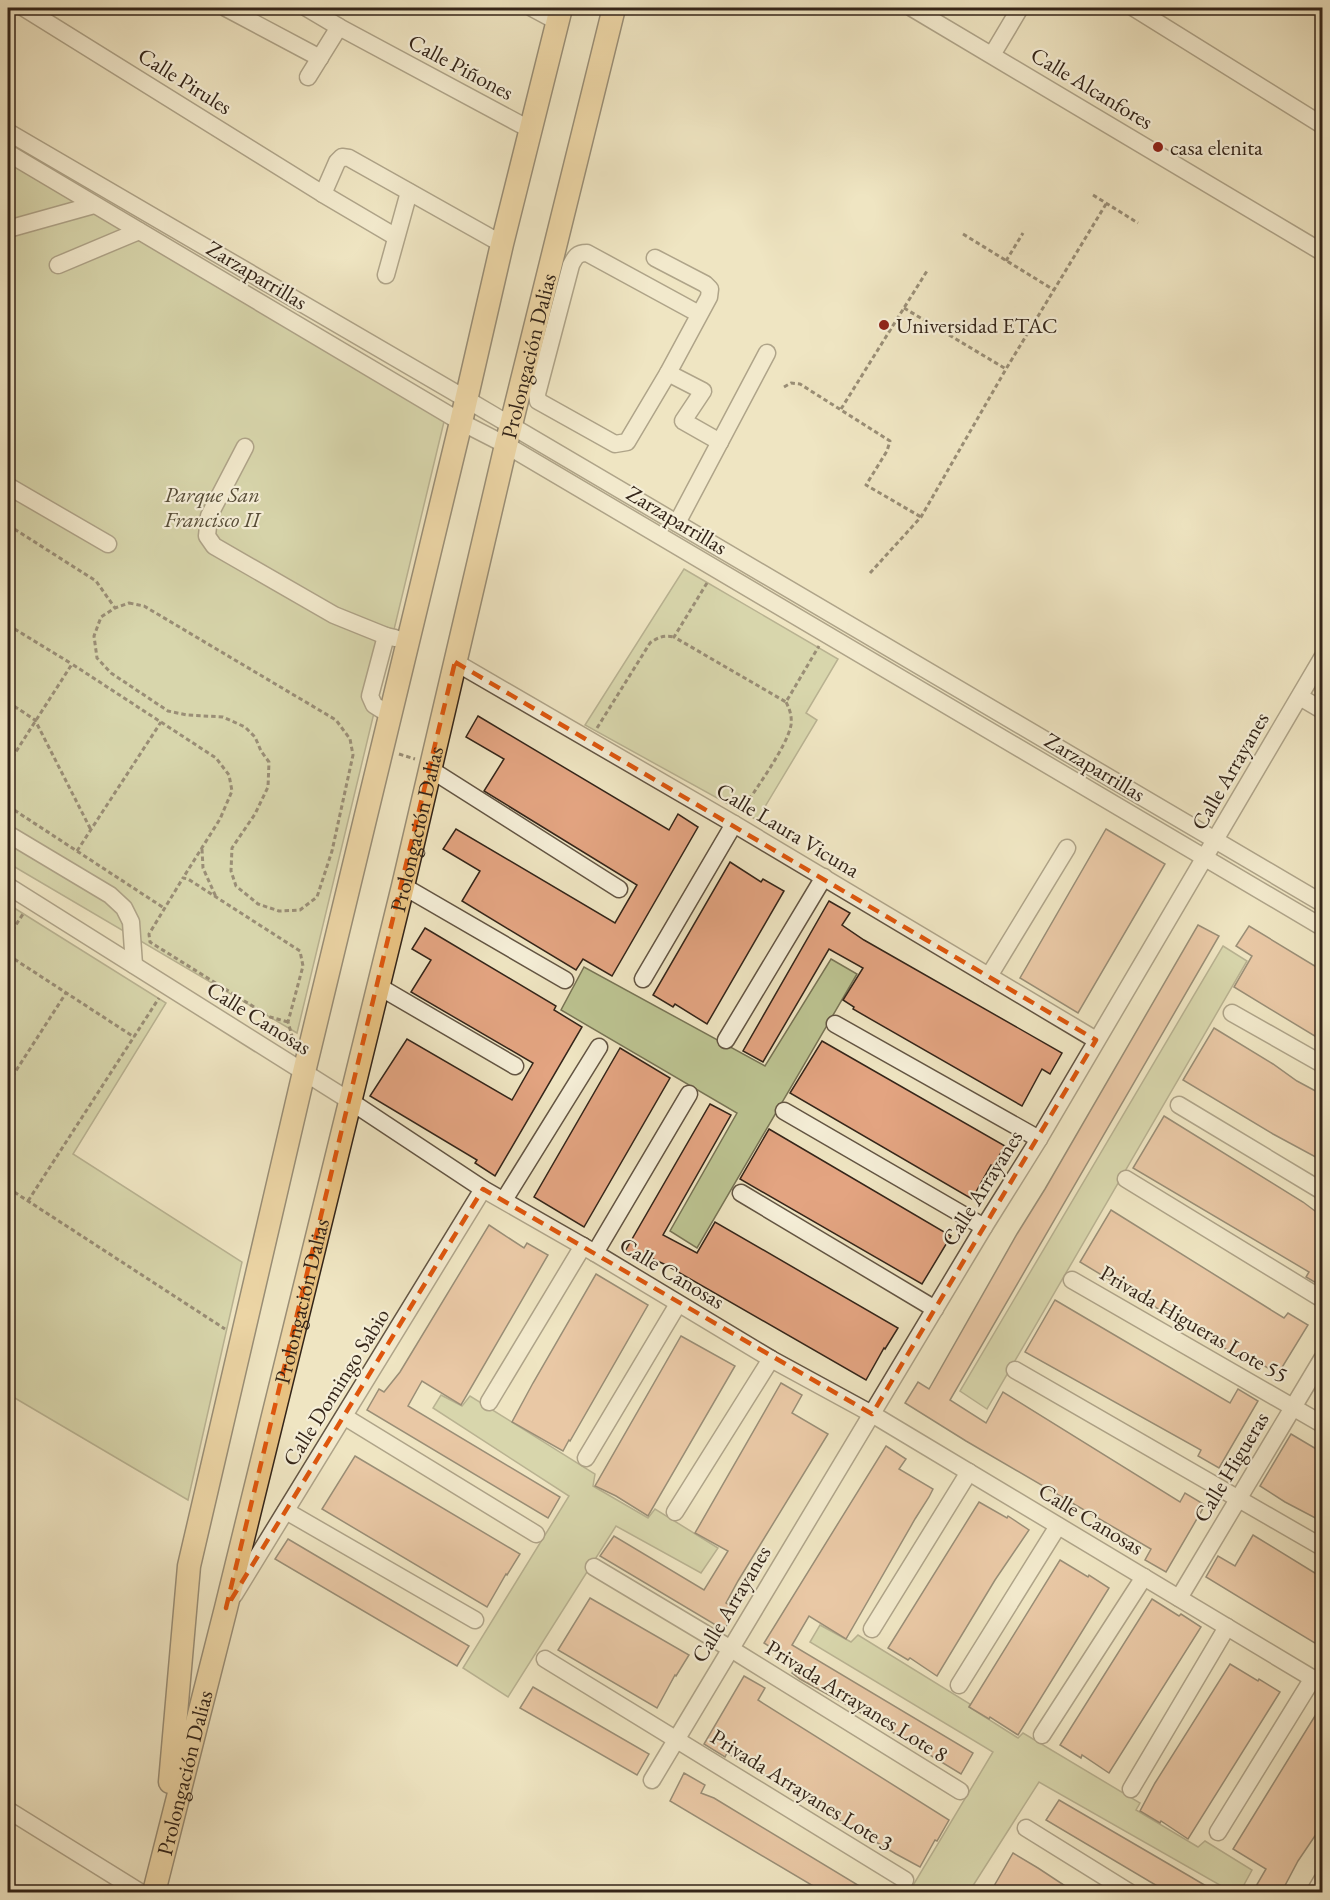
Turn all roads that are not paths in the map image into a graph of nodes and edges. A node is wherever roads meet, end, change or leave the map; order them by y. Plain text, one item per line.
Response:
1 (24, 8) edge
2 (226, 8) edge
3 (307, 8) edge
4 (532, 8) edge
5 (614, 8) edge
6 (912, 8) edge
7 (1020, 8) edge
8 (1134, 8) edge
9 (244, 12) edge
10 (560, 15) edge
11 (339, 27) junction
12 (992, 55) junction
13 (320, 58) junction
14 (308, 77) dead end
15 (1323, 124) edge
16 (531, 129) junction
17 (8, 132) edge
18 (8, 153) edge
19 (409, 192) junction
20 (323, 194) junction
21 (94, 205) junction
22 (8, 229) edge
23 (139, 231) junction
24 (396, 237) junction
25 (502, 243) junction
26 (1323, 252) edge
27 (655, 258) dead end
28 (58, 265) dead end
29 (386, 274) dead end
30 (699, 314) junction
31 (767, 352) dead end
32 (668, 373) junction
33 (466, 399) junction
34 (461, 422) junction
35 (509, 436) junction
36 (720, 442) junction
37 (245, 447) dead end
38 (8, 486) edge
39 (677, 523) junction
40 (108, 544) dead end
41 (386, 636) junction
42 (408, 640) junction
43 (1323, 658) edge
44 (455, 662) junction
45 (1300, 697) junction
46 (1323, 710) edge
47 (390, 715) junction
48 (431, 766) junction
49 (734, 824) junction
50 (8, 834) edge
51 (1216, 839) junction
52 (1067, 848) dead end
53 (1205, 858) junction
54 (824, 877) junction
55 (8, 886) edge
56 (403, 886) junction
57 (619, 889) dead end
58 (1323, 903) edge
59 (1323, 927) edge
60 (134, 966) junction
61 (989, 976) junction
62 (643, 979) dead end
63 (565, 980) dead end
64 (378, 986) junction
65 (1232, 1013) dead end
66 (836, 1024) dead end
67 (726, 1040) dead end
68 (1096, 1040) junction
69 (599, 1047) dead end
70 (1323, 1064) edge
71 (514, 1066) dead end
72 (304, 1072) junction
73 (689, 1095) dead end
74 (350, 1101) junction
75 (1179, 1105) dead end
76 (784, 1111) dead end
77 (1039, 1139) junction
78 (1126, 1179) dead end
79 (483, 1189) junction
80 (1323, 1191) edge
81 (741, 1193) dead end
82 (504, 1200) junction
83 (984, 1227) junction
84 (589, 1249) junction
85 (1072, 1280) dead end
86 (1323, 1299) edge
87 (678, 1304) junction
88 (935, 1310) junction
89 (771, 1359) junction
90 (1323, 1359) edge
91 (1016, 1370) dead end
92 (489, 1402) dead end
93 (1294, 1407) junction
94 (872, 1414) junction
95 (345, 1417) junction
96 (1323, 1424) edge
97 (586, 1458) dead end
98 (969, 1472) junction
99 (1239, 1498) junction
100 (286, 1510) junction
101 (675, 1512) dead end
102 (1058, 1526) junction
103 (536, 1534) dead end
104 (1323, 1547) edge
105 (594, 1567) dead end
106 (1144, 1577) junction
107 (1179, 1598) junction
108 (226, 1608) junction
109 (475, 1620) dead end
110 (1227, 1627) junction
111 (872, 1629) dead end
112 (731, 1649) junction
113 (545, 1659) dead end
114 (1318, 1681) edge
115 (959, 1685) dead end
116 (1042, 1735) dead end
117 (675, 1739) junction
118 (652, 1780) dead end
119 (1131, 1789) dead end
120 (960, 1791) dead end
121 (8, 1810) edge
122 (1026, 1828) dead end
123 (1218, 1832) dead end
124 (165, 1847) junction
125 (905, 1880) dead end
126 (1323, 1880) edge
127 (140, 1893) edge
128 (154, 1893) edge
129 (1129, 1893) edge
130 (1315, 1893) edge

1 - 20 street, Calle Pirules
2 - 9 street
3 - 11 street, Calle Piñones
4 - 10 street
5 - 35 main road, Prolongación Dalias
6 - 12 street, Calle Alcanfores
7 - 12 street
8 - 15 street
9 - 13 street
10 - 16 main road, Prolongación Dalias
11 - 13 street
11 - 16 street, Calle Piñones
12 - 26 street, Calle Alcanfores
13 - 14 street
16 - 25 main road, Prolongación Dalias
17 - 33 street, Zarzaparrillas
18 - 21 street, Zarzaparrillas
19 - 20 street
19 - 24 street
19 - 25 street
20 - 24 street, Calle Pirules
21 - 22 street
21 - 23 street, Zarzaparrillas
23 - 28 street
23 - 34 street, Zarzaparrillas
24 - 29 street
25 - 33 main road, Prolongación Dalias
27 - 30 street
30 - 32 street
30 - 32 street
31 - 36 street
32 - 36 street
33 - 34 main road, Prolongación Dalias
33 - 35 street, Zarzaparrillas
34 - 35 street, Zarzaparrillas
34 - 42 main road, Prolongación Dalias
35 - 39 street, Zarzaparrillas
35 - 44 main road, Prolongación Dalias
35 - 53 street, Zarzaparrillas
36 - 39 street
37 - 41 street
38 - 40 street
39 - 51 street, Zarzaparrillas
41 - 42 street
41 - 47 street
42 - 47 main road, Prolongación Dalias
43 - 45 street, Calle Arrayanes
44 - 48 main road, Prolongación Dalias
44 - 49 street, Calle Laura Vicuna
45 - 46 street
45 - 51 street, Calle Arrayanes
47 - 72 main road, Prolongación Dalias
48 - 56 main road, Prolongación Dalias
48 - 57 street
49 - 54 street, Calle Laura Vicuna
49 - 62 street
50 - 60 street
51 - 53 street, Calle Arrayanes
51 - 58 street, Zarzaparrillas
52 - 61 street
53 - 59 street, Zarzaparrillas
53 - 68 street, Calle Arrayanes
54 - 61 street, Calle Laura Vicuna
54 - 67 street
55 - 60 street, Calle Canosas
56 - 63 street
56 - 64 main road, Prolongación Dalias
60 - 72 street, Calle Canosas
61 - 68 street, Calle Laura Vicuna
64 - 71 street
64 - 74 main road, Prolongación Dalias
65 - 70 street
66 - 77 street
68 - 77 street, Calle Arrayanes
69 - 82 street
72 - 74 street, Calle Canosas
72 - 124 main road, Prolongación Dalias
73 - 84 street
74 - 79 street, Calle Canosas
74 - 108 main road, Prolongación Dalias
75 - 80 street
76 - 83 street
77 - 83 street, Calle Arrayanes
78 - 86 street
79 - 82 street, Calle Canosas
79 - 95 street, Calle Domingo Sabio
81 - 88 street
82 - 84 street, Calle Canosas
83 - 88 street, Calle Arrayanes
84 - 87 street, Calle Canosas
84 - 92 street
85 - 93 street, Privada Higueras Lote 55
87 - 89 street, Calle Canosas
87 - 97 street
88 - 94 street, Calle Arrayanes
89 - 94 street, Calle Canosas
89 - 101 street
90 - 93 street, Calle Higueras
91 - 99 street
93 - 96 street, Privada Higueras Lote 55
93 - 99 street, Calle Higueras
94 - 98 street, Calle Canosas
94 - 112 street, Calle Arrayanes
95 - 100 street, Calle Domingo Sabio
95 - 103 street
98 - 102 street, Calle Canosas
98 - 111 street
99 - 104 street
99 - 107 street, Calle Higueras
100 - 108 street, Calle Domingo Sabio
100 - 109 street
102 - 106 street, Calle Canosas
102 - 115 street
105 - 112 street, Privada Arrayanes Lote 8
106 - 107 street, Calle Canosas
106 - 116 street
107 - 110 street, Calle Canosas
108 - 124 main road, Prolongación Dalias
110 - 114 street, Calle Canosas
110 - 119 street
112 - 117 street, Calle Arrayanes
112 - 120 street, Privada Arrayanes Lote 8
113 - 117 street, Privada Arrayanes Lote 3
114 - 123 street
117 - 118 street, Calle Arrayanes
117 - 125 street, Privada Arrayanes Lote 3
121 - 127 street
122 - 129 street
124 - 128 main road
126 - 130 street

